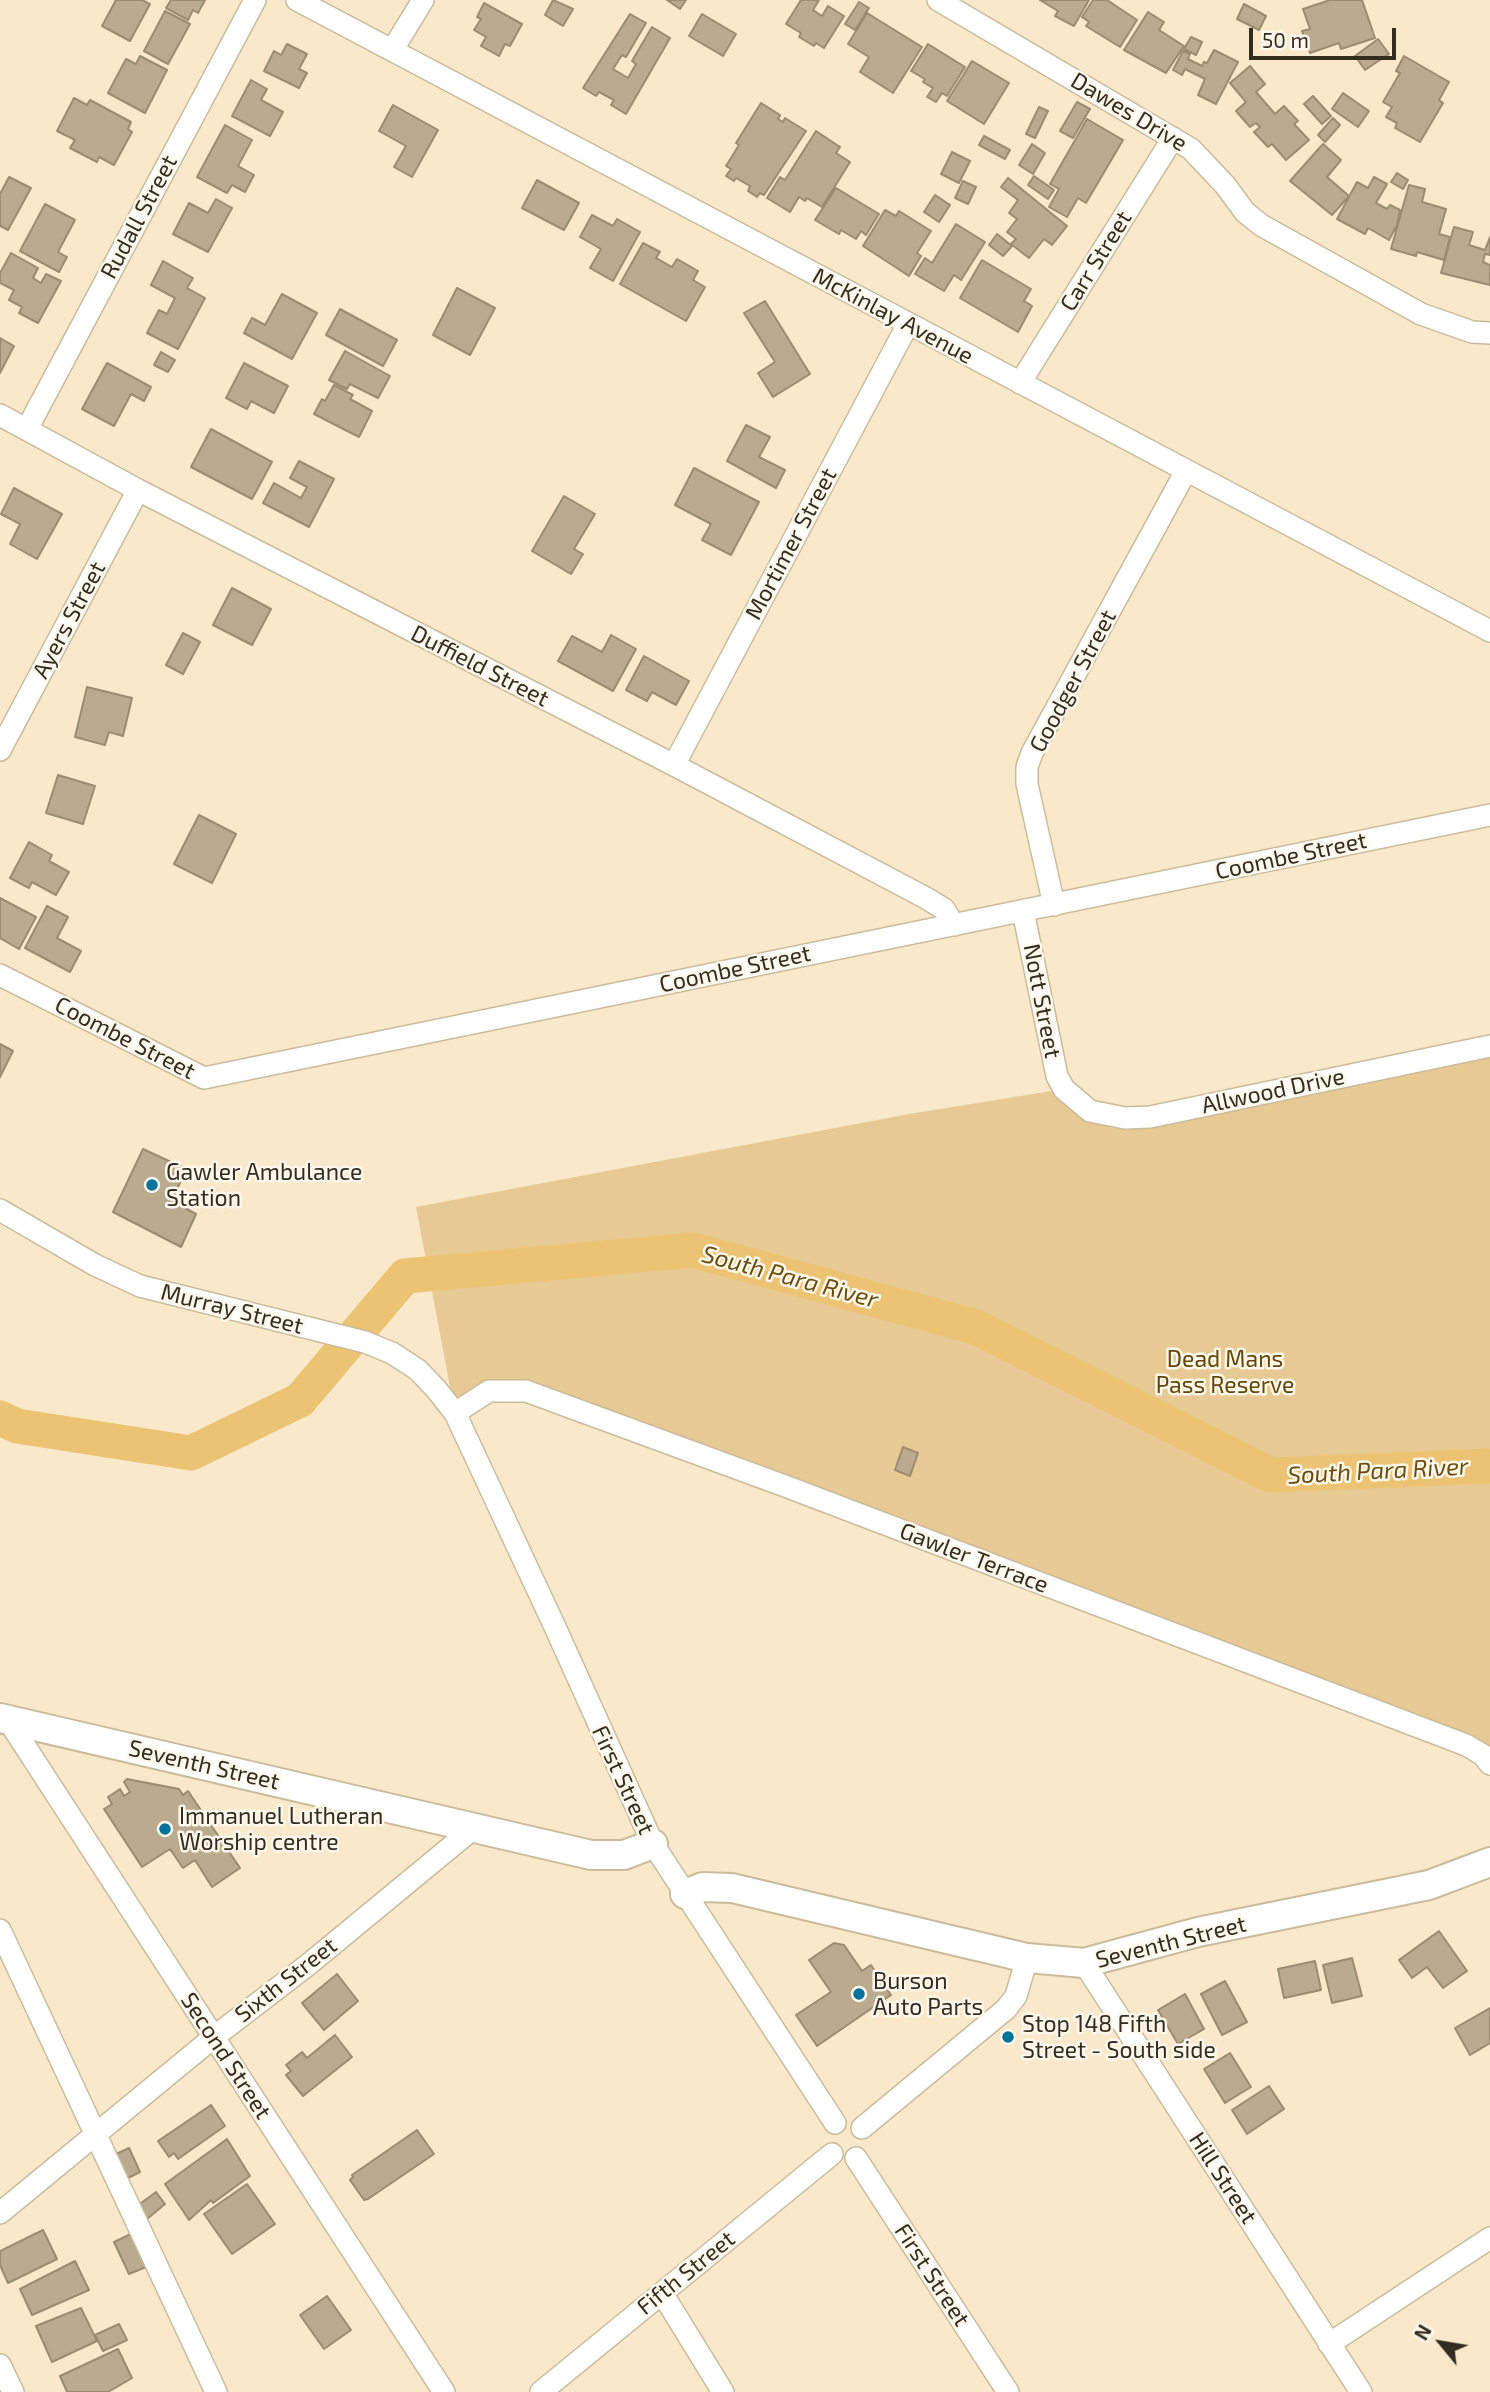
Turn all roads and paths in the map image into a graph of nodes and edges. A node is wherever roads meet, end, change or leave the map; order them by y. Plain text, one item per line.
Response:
1 (296, 0) edge
2 (423, 0) edge
3 (938, 0) edge
4 (253, 2) edge
5 (393, 49) junction
6 (1173, 138) junction
7 (908, 324) junction
8 (1490, 333) edge
9 (1020, 383) junction
10 (0, 415) edge
11 (27, 429) junction
12 (1186, 471) junction
13 (138, 490) junction
14 (1490, 631) edge
15 (0, 750) edge
16 (674, 765) junction
17 (1490, 816) edge
18 (1054, 905) junction
19 (1023, 911) junction
20 (954, 925) junction
21 (0, 975) edge
22 (1490, 1045) edge
23 (1063, 1089) joint
24 (0, 1210) edge
25 (455, 1413) junction
26 (4, 1719) edge
27 (1490, 1764) edge
28 (475, 1827) junction
29 (653, 1844) junction
30 (1490, 1862) edge
31 (685, 1894) junction
32 (0, 1930) edge
33 (1027, 1958) junction
34 (1084, 1963) junction
35 (214, 2037) junction
36 (835, 2123) junction
37 (862, 2128) junction
38 (96, 2133) junction
39 (832, 2154) junction
40 (856, 2158) junction
41 (0, 2213) edge
42 (1490, 2238) edge
43 (662, 2293) junction
44 (1329, 2344) junction
45 (0, 2365) edge
46 (13, 2392) edge
47 (216, 2392) edge
48 (444, 2392) edge
49 (541, 2392) edge
50 (723, 2392) edge
51 (1008, 2392) edge
52 (1361, 2392) edge

1 - 5 street, McKinlay Avenue
2 - 5 street
3 - 6 street, Dawes Drive
4 - 11 street, Rudall Street
5 - 7 street, McKinlay Avenue
6 - 8 street, Dawes Drive
6 - 9 street, Carr Street
7 - 9 street, McKinlay Avenue
7 - 16 street, Mortimer Street
9 - 12 street, McKinlay Avenue
10 - 11 street, Duffield Street
11 - 13 street, Duffield Street
12 - 14 street, McKinlay Avenue
12 - 18 street, Goodger Street
13 - 15 street, Ayers Street
13 - 16 street, Duffield Street
16 - 20 street, Duffield Street
17 - 18 street, Coombe Street
18 - 19 street, Coombe Street
19 - 20 street, Coombe Street
19 - 23 street, Nott Street
20 - 21 street, Coombe Street
22 - 23 street, Allwood Drive
24 - 25 street, Murray Street
25 - 27 street, Gawler Terrace
25 - 29 street, First Street
26 - 28 main road, Seventh Street
26 - 35 street, Second Street
28 - 29 main road, Seventh Street
28 - 35 street, Sixth Street
29 - 31 street, First Street
30 - 34 main road, Seventh Street
31 - 33 main road, Seventh Street
31 - 36 street, First Street
32 - 38 street
33 - 34 main road, Seventh Street
33 - 37 street
34 - 44 street, Hill Street
35 - 38 street, Sixth Street
35 - 48 street, Second Street
36 - 37 street
36 - 39 street
37 - 40 street
38 - 41 street, Sixth Street
38 - 47 street
39 - 40 street
39 - 43 street, Fifth Street
40 - 51 street, First Street
42 - 44 street
43 - 49 street, Fifth Street
43 - 50 street
44 - 52 street, Hill Street
45 - 46 street

